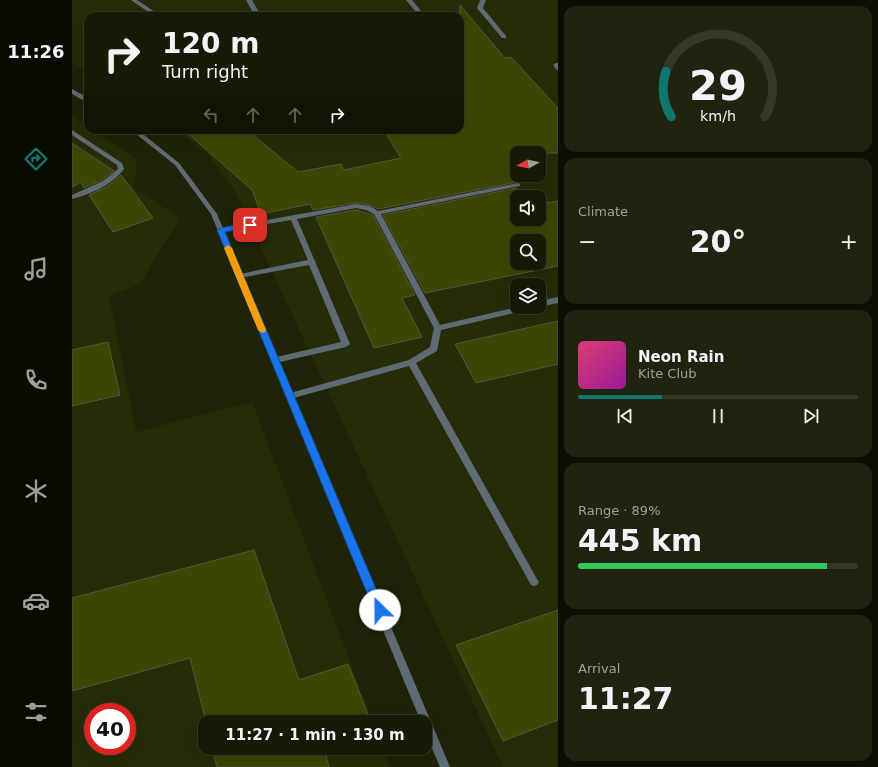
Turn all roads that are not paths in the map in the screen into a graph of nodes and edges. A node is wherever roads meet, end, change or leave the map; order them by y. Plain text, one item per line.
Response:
1 (134, 0) edge
2 (249, 0) edge
3 (409, 0) edge
4 (483, 0) edge
5 (418, 11) dead end
6 (152, 12) edge
7 (256, 12) edge
8 (504, 37) dead end
9 (72, 91) edge
10 (84, 98) edge
11 (72, 132) edge
12 (139, 134) edge
13 (518, 185) dead end
14 (72, 197) edge
15 (377, 213) junction
16 (294, 217) junction
17 (221, 230) junction
18 (312, 262) junction
19 (240, 276) junction
20 (558, 300) edge
21 (546, 303) edge
22 (510, 311) edge
23 (438, 328) junction
24 (275, 360) junction
25 (411, 362) junction
26 (290, 396) junction
27 (534, 582) dead end
28 (445, 767) edge

1 - 6 street
2 - 7 street
3 - 5 street
4 - 8 street
9 - 10 street
11 - 14 street
12 - 17 street
13 - 15 street
15 - 16 street
15 - 23 street
16 - 17 street
16 - 18 street
17 - 19 street
18 - 19 street
18 - 24 street
19 - 24 street
20 - 21 street
22 - 23 street
23 - 25 street
24 - 26 street
25 - 26 street
25 - 27 street
26 - 28 street

